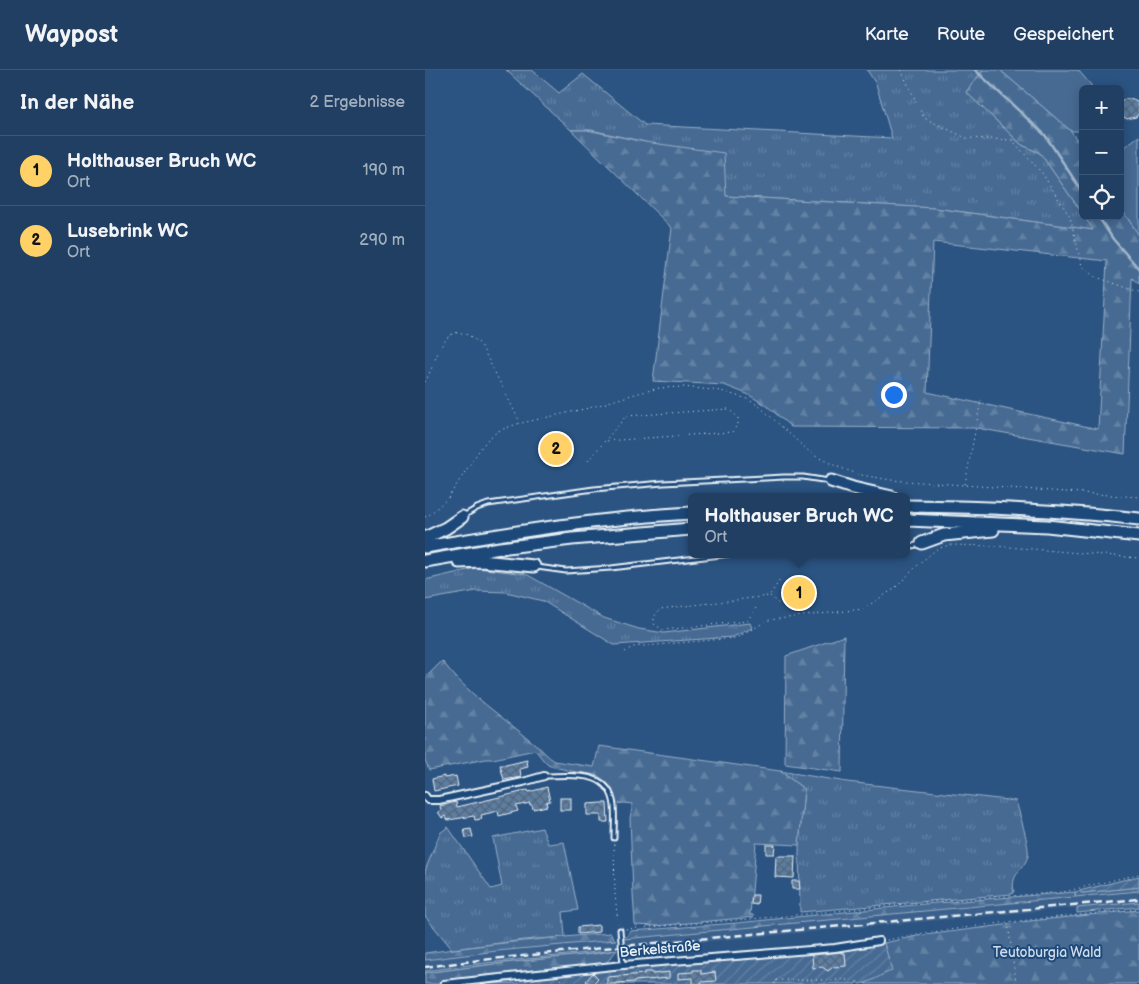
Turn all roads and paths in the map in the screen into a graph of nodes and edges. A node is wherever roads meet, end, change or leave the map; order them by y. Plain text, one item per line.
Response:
1 (901, 70) edge
2 (1139, 292) edge
3 (425, 382) edge
4 (981, 400) dead end
5 (520, 423) junction
6 (605, 441) junction
7 (588, 461) dead end
8 (831, 481) joint
9 (965, 485) junction
10 (875, 493) edge
11 (1139, 497) edge
12 (910, 501) edge
13 (910, 506) edge
14 (948, 507) junction
15 (688, 513) edge
16 (425, 517) edge
17 (462, 517) joint
18 (1139, 519) edge
19 (910, 520) edge
20 (1047, 526) junction
21 (688, 529) edge
22 (1139, 536) edge
23 (425, 538) edge
24 (922, 543) joint
25 (910, 546) edge
26 (425, 547) edge
27 (696, 558) edge
28 (1139, 558) edge
29 (425, 561) edge
30 (425, 565) edge
31 (534, 566) joint
32 (780, 580) dead end
33 (769, 596) junction
34 (781, 606) dead end
35 (756, 608) dead end
36 (625, 652) dead end
37 (545, 776) joint
38 (425, 796) edge
39 (614, 838) joint
40 (1139, 874) edge
41 (1139, 909) edge
42 (1007, 922) junction
43 (620, 930) junction
44 (879, 942) joint
45 (623, 965) junction
46 (855, 978) dead end
47 (794, 980) junction
48 (444, 984) edge
49 (775, 984) edge
50 (794, 984) edge
51 (1016, 984) edge

1 - 2 path
3 - 5 path
4 - 9 path
5 - 9 path
5 - 16 path
6 - 6 path
6 - 7 path
8 - 10 highway
8 - 17 lane
9 - 11 path
12 - 14 highway
13 - 14 highway
14 - 18 highway
15 - 26 highway
17 - 23 highway
19 - 20 highway
20 - 22 highway
20 - 24 highway
21 - 29 highway
24 - 25 lane
27 - 31 lane
28 - 36 path
30 - 31 highway
32 - 33 path
33 - 34 path
33 - 35 path
37 - 38 street
37 - 39 lane
39 - 43 path
40 - 43 path
41 - 42 path
42 - 44 path
42 - 51 path
43 - 45 lane
44 - 45 street, Berkelstraße
45 - 48 street, Berkelstraße
46 - 47 path
47 - 49 path
47 - 50 path

